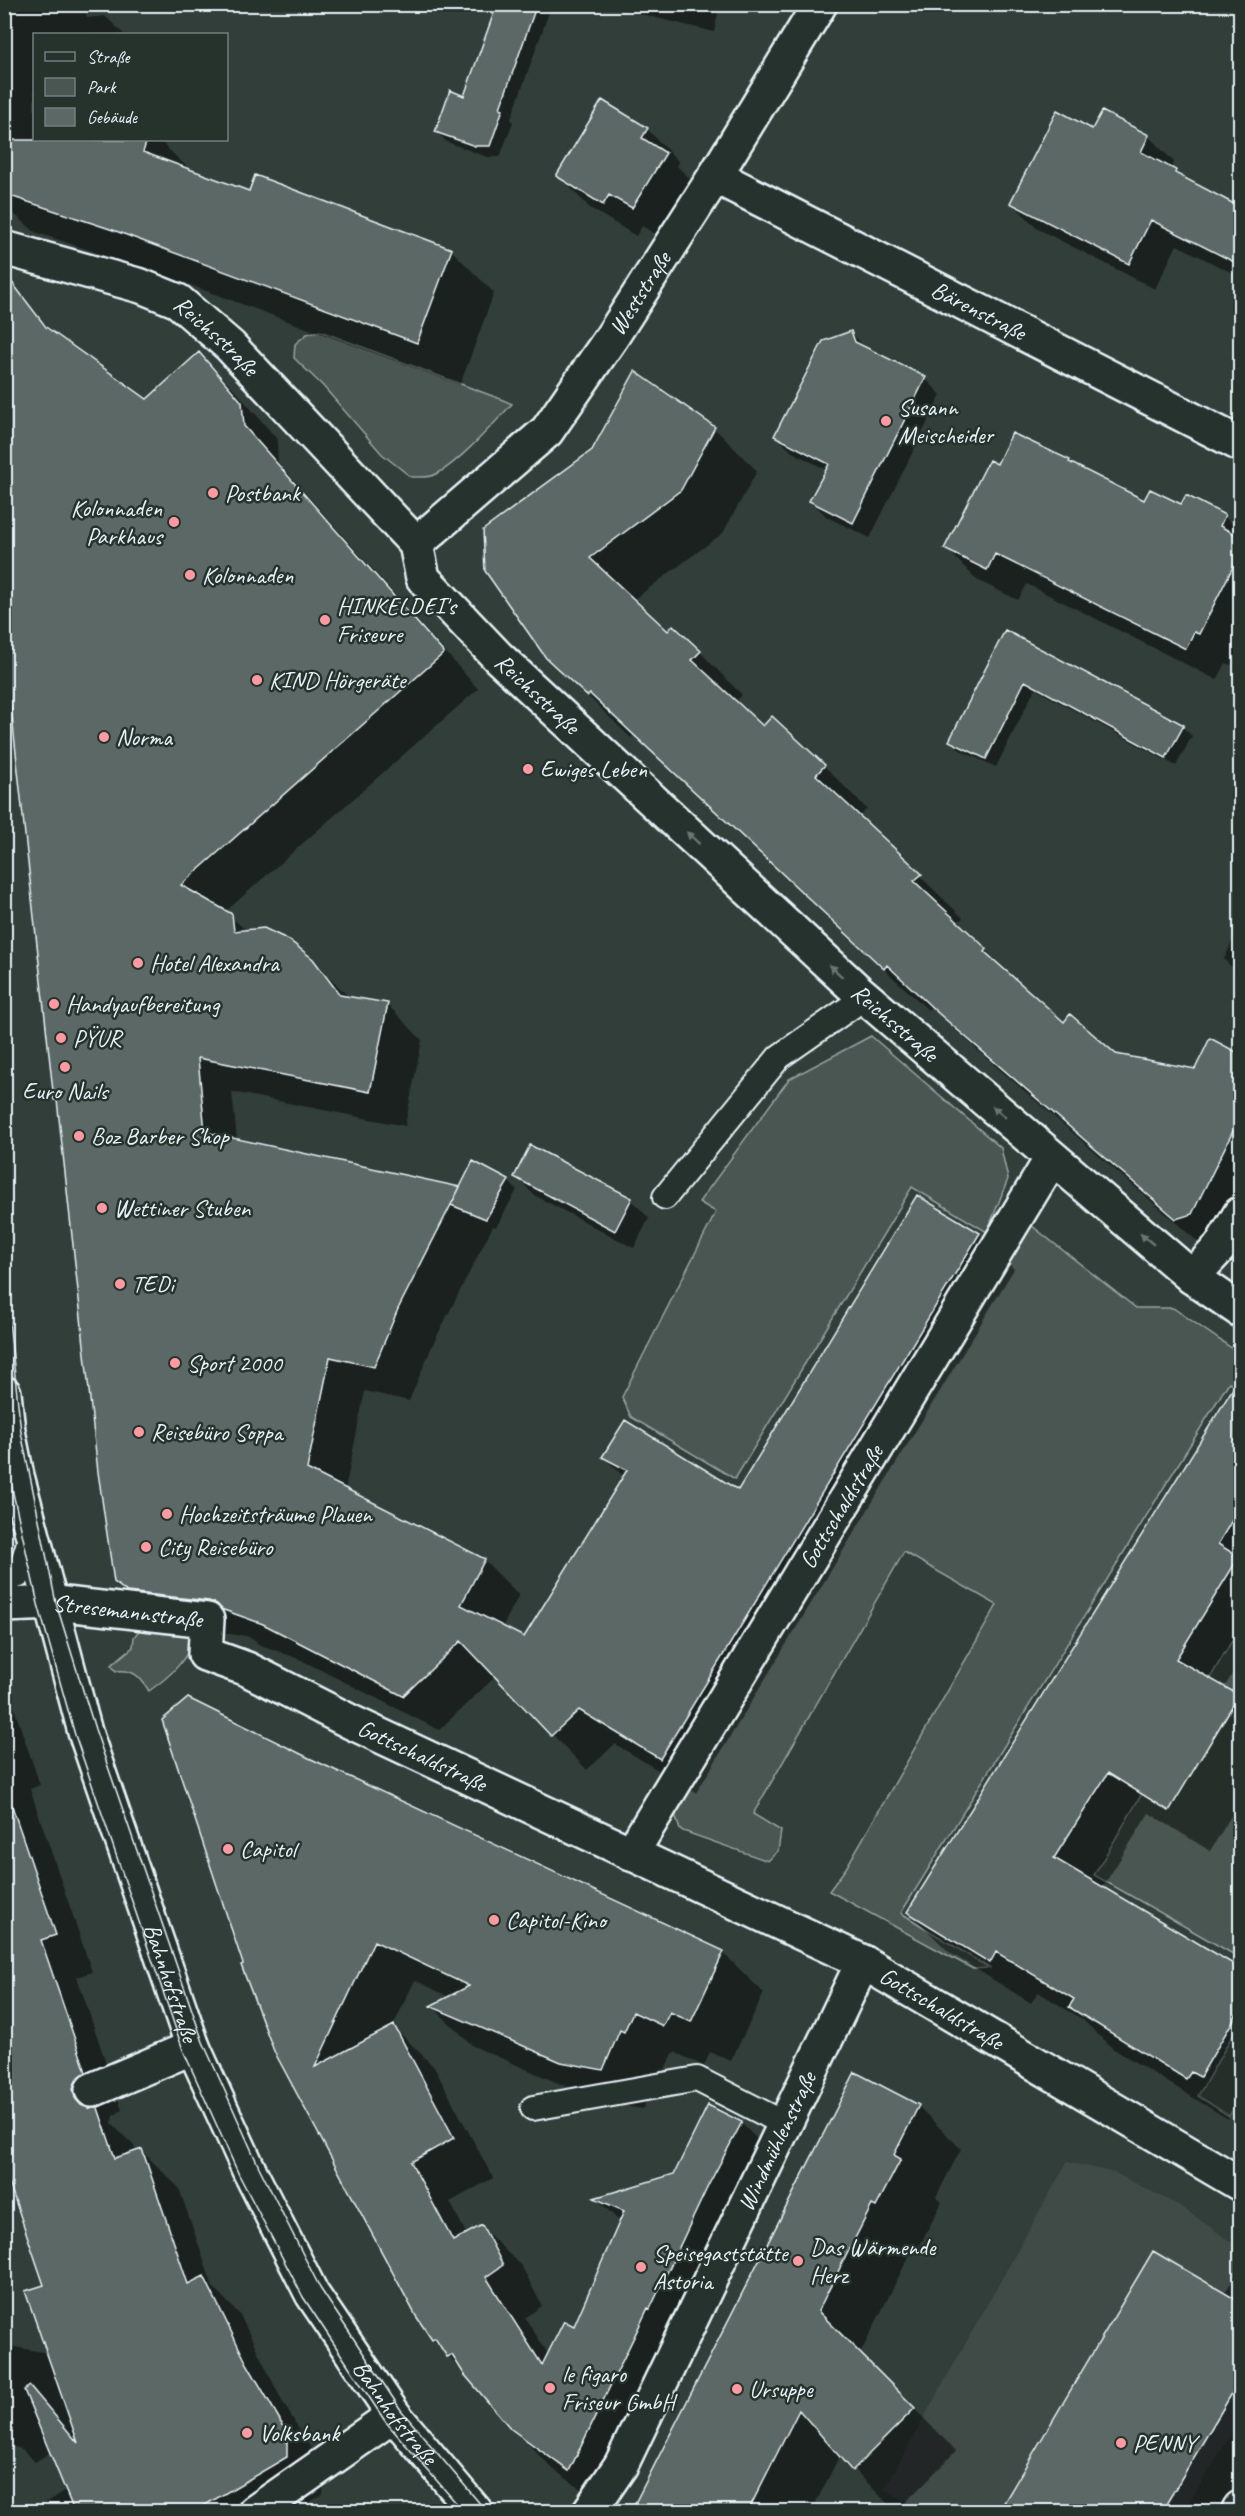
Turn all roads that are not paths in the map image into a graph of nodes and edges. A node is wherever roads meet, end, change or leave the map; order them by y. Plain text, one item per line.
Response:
1 (820, 4) edge
2 (715, 176) junction
3 (4, 248) edge
4 (1240, 444) edge
5 (416, 544) junction
6 (865, 997) junction
7 (1052, 1158) junction
8 (665, 1197) dead end
9 (1240, 1214) edge
10 (1192, 1277) junction
11 (1240, 1310) edge
12 (4, 1393) edge
13 (11, 1479) edge
14 (32, 1533) junction
15 (4, 1580) edge
16 (4, 1605) edge
17 (50, 1605) junction
18 (247, 1669) joint
19 (632, 1854) junction
20 (863, 1962) junction
21 (193, 2047) junction
22 (92, 2090) dead end
23 (533, 2108) dead end
24 (785, 2124) junction
25 (1240, 2184) edge
26 (394, 2415) junction
27 (255, 2511) edge
28 (476, 2511) edge
29 (588, 2511) edge

1 - 2 street, Weststraße
2 - 4 street, Bärenstraße
2 - 5 street, Weststraße
3 - 5 street, Reichsstraße
6 -> 5 street, Reichsstraße
7 -> 6 street, Reichsstraße
6 - 8 lane
10 -> 7 street, Reichsstraße
7 - 19 street, Gottschaldstraße
9 - 10 street
10 - 11 street, Reichsstraße
12 - 13 street, Bahnhofstraße
13 - 14 street, Bahnhofstraße
14 - 15 lane
14 - 17 street, Bahnhofstraße
16 - 17 street, Stresemannstraße
17 - 18 street, Stresemannstraße
17 - 21 street, Bahnhofstraße
18 - 19 street, Gottschaldstraße
19 - 20 street, Gottschaldstraße
20 - 24 street, Windmühlenstraße
20 - 25 street, Gottschaldstraße
21 - 22 street
21 - 26 street, Bahnhofstraße
23 - 24 lane
24 - 29 street, Windmühlenstraße
26 - 27 street
26 - 28 street, Bahnhofstraße

